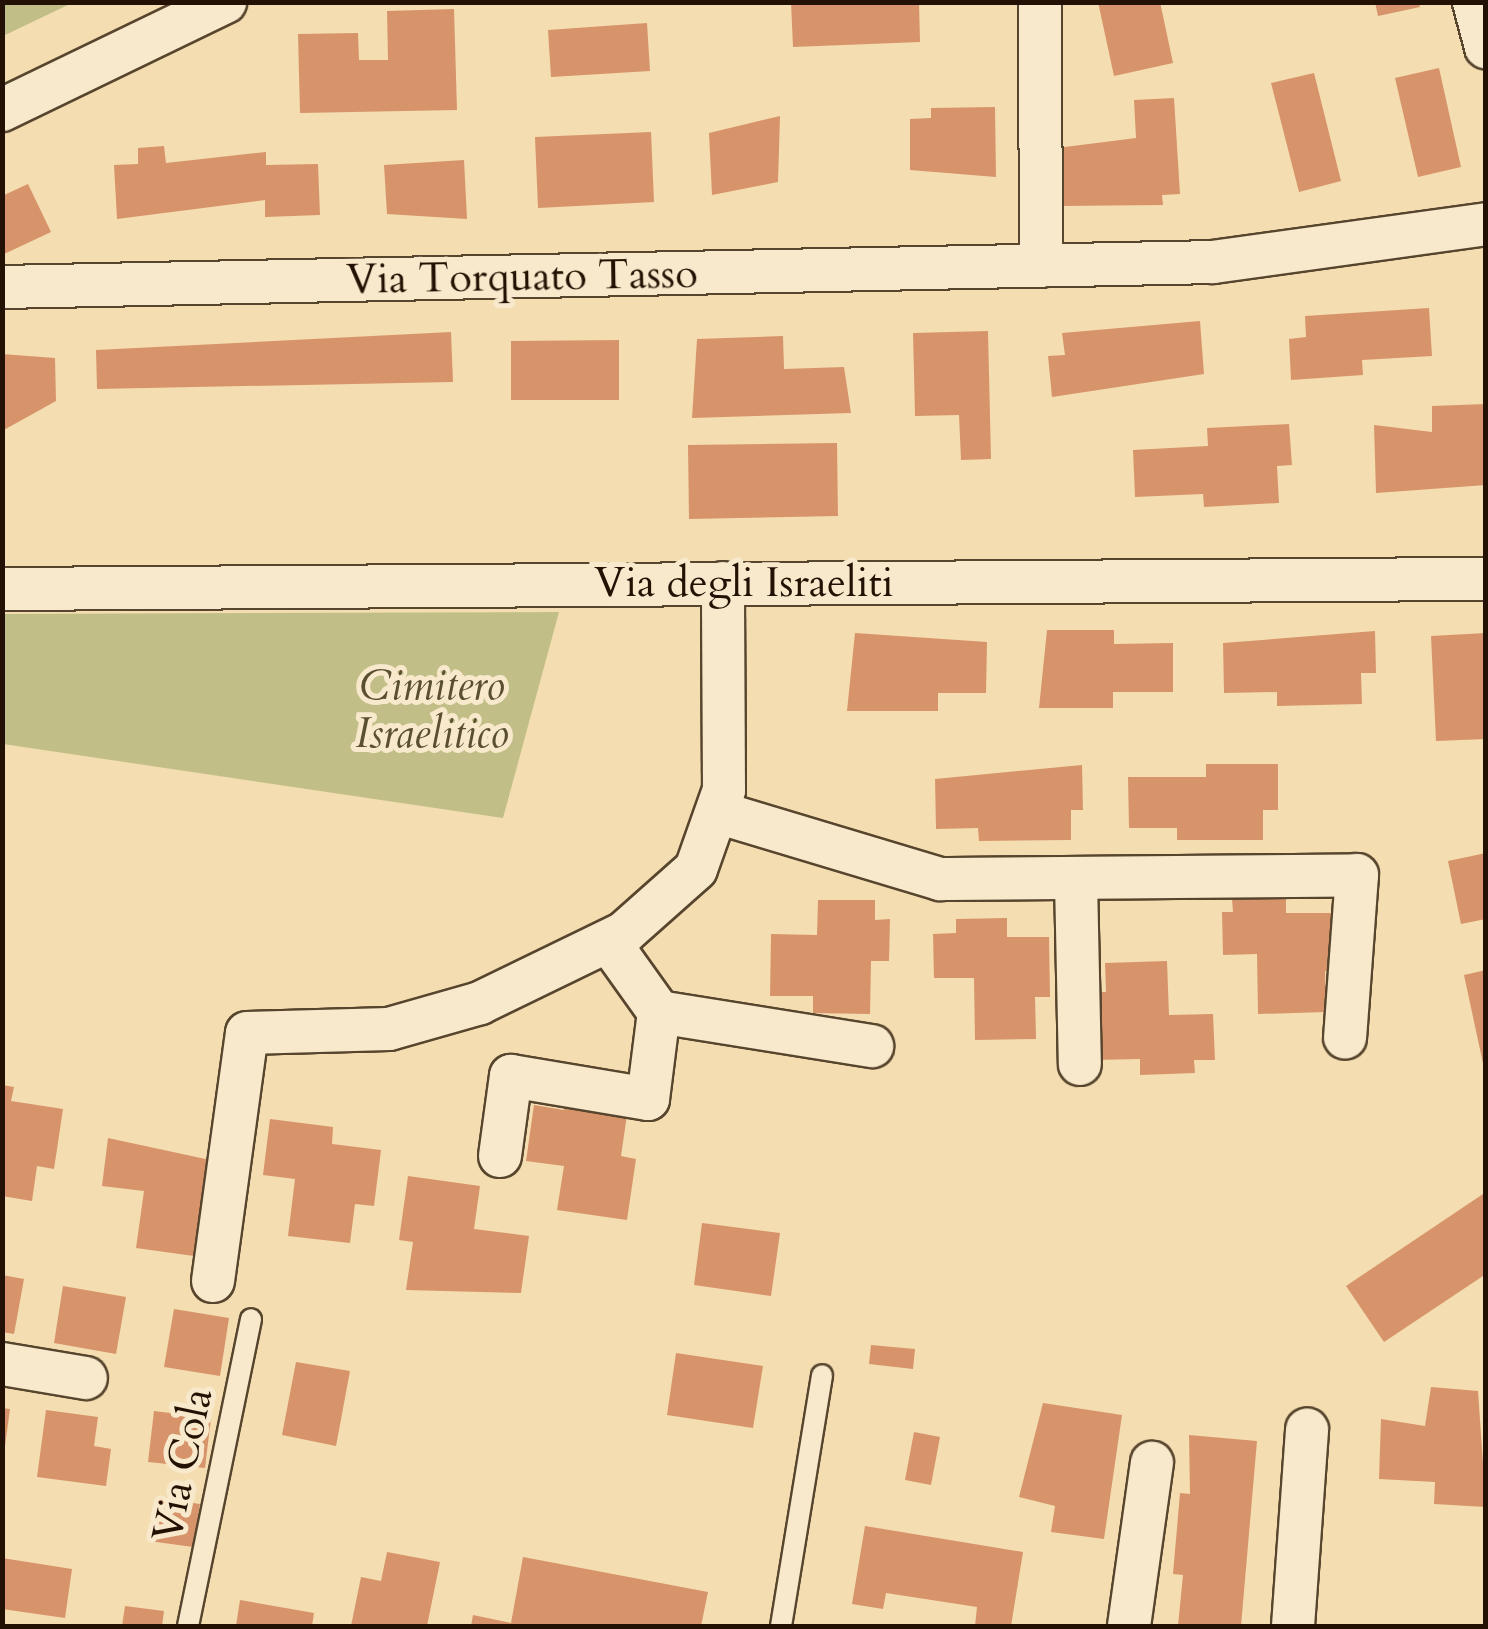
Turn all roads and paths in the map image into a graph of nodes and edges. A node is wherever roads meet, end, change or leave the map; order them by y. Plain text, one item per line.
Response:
1 (226, 2) edge
2 (1040, 2) edge
3 (1474, 2) edge
4 (1486, 47) edge
5 (2, 110) edge
6 (1486, 224) edge
7 (1041, 266) junction
8 (2, 288) edge
9 (1486, 579) edge
10 (723, 583) junction
11 (2, 589) edge
12 (720, 813) junction
13 (1076, 880) junction
14 (609, 942) junction
15 (660, 1012) junction
16 (1345, 1038) dead end
17 (872, 1046) dead end
18 (1080, 1064) dead end
19 (500, 1156) dead end
20 (213, 1281) dead end
21 (251, 1318) dead end
22 (2, 1364) edge
23 (822, 1375) dead end
24 (86, 1378) dead end
25 (1307, 1428) dead end
26 (1152, 1463) dead end
27 (188, 1626) edge
28 (780, 1626) edge
29 (1129, 1626) edge
30 (1294, 1626) edge

1 - 5 street
2 - 7 street
3 - 4 street
6 - 7 street, Via Torquato Tasso
7 - 8 street, Via Torquato Tasso
9 - 10 street, Via degli Israeliti
10 - 11 street, Via degli Israeliti
10 - 12 street
12 - 13 street
12 - 14 street
13 - 16 street
13 - 18 street
14 - 15 street
14 - 20 street
15 - 17 street
15 - 19 street
21 - 27 lane, Via Cola
22 - 24 street
23 - 28 lane
25 - 30 street
26 - 29 street

